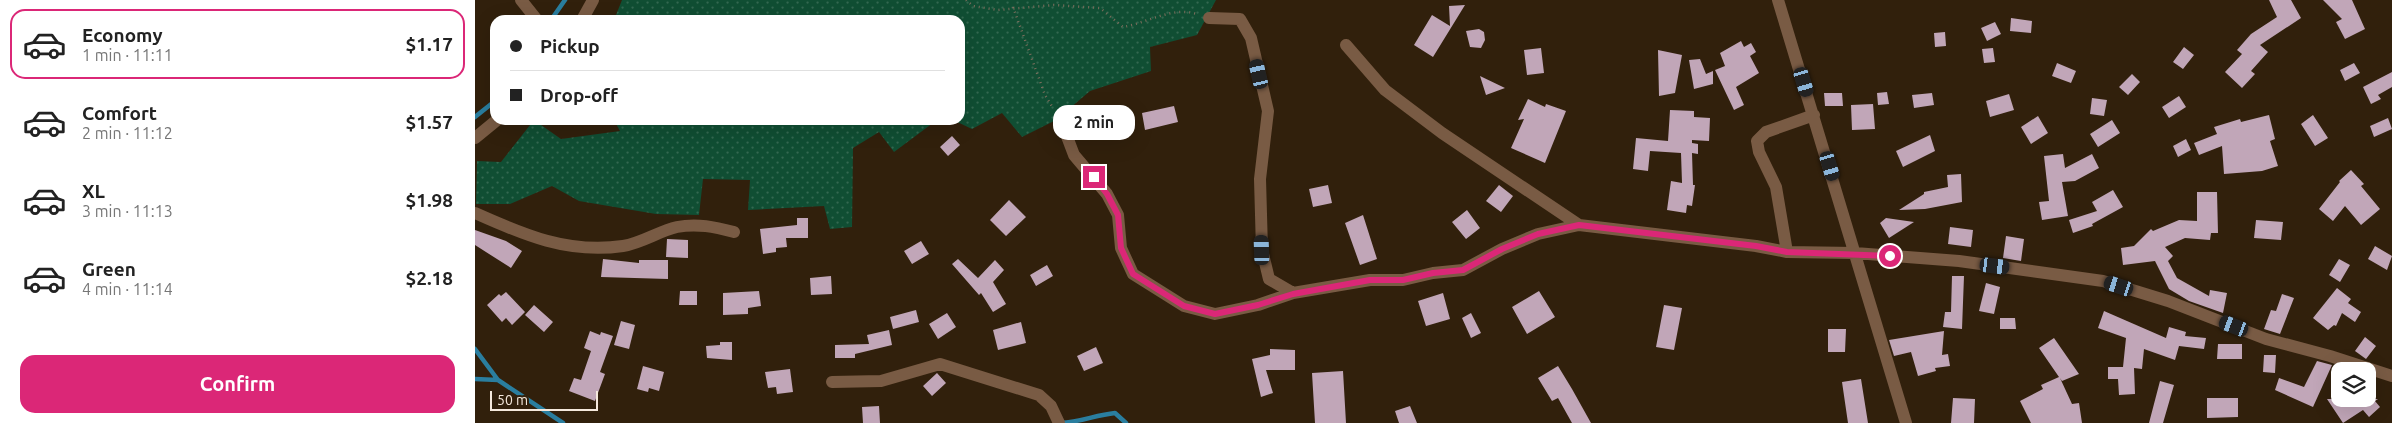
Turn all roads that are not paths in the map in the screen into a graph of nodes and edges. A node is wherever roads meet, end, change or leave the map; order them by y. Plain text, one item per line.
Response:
1 (521, 0) edge
2 (593, 0) edge
3 (1778, 0) edge
4 (533, 15) edge
5 (585, 15) edge
6 (1209, 18) road end
7 (1346, 45) dead end
8 (1814, 115) junction
9 (1060, 118) road end
10 (491, 125) edge
11 (475, 138) edge
12 (475, 213) edge
13 (1579, 225) junction
14 (734, 232) dead end
15 (1787, 252) junction
16 (1855, 253) junction
17 (1293, 294) junction
18 (2392, 376) edge
19 (832, 382) dead end
20 (1059, 423) edge
21 (1906, 423) edge

1 - 4 street
2 - 5 street
3 - 8 street
6 - 17 street
7 - 13 street
8 - 15 street
8 - 16 street
9 - 17 street
10 - 11 street
12 - 14 street
13 - 15 street
13 - 17 street
15 - 16 street
16 - 18 street
16 - 21 street
19 - 20 street

